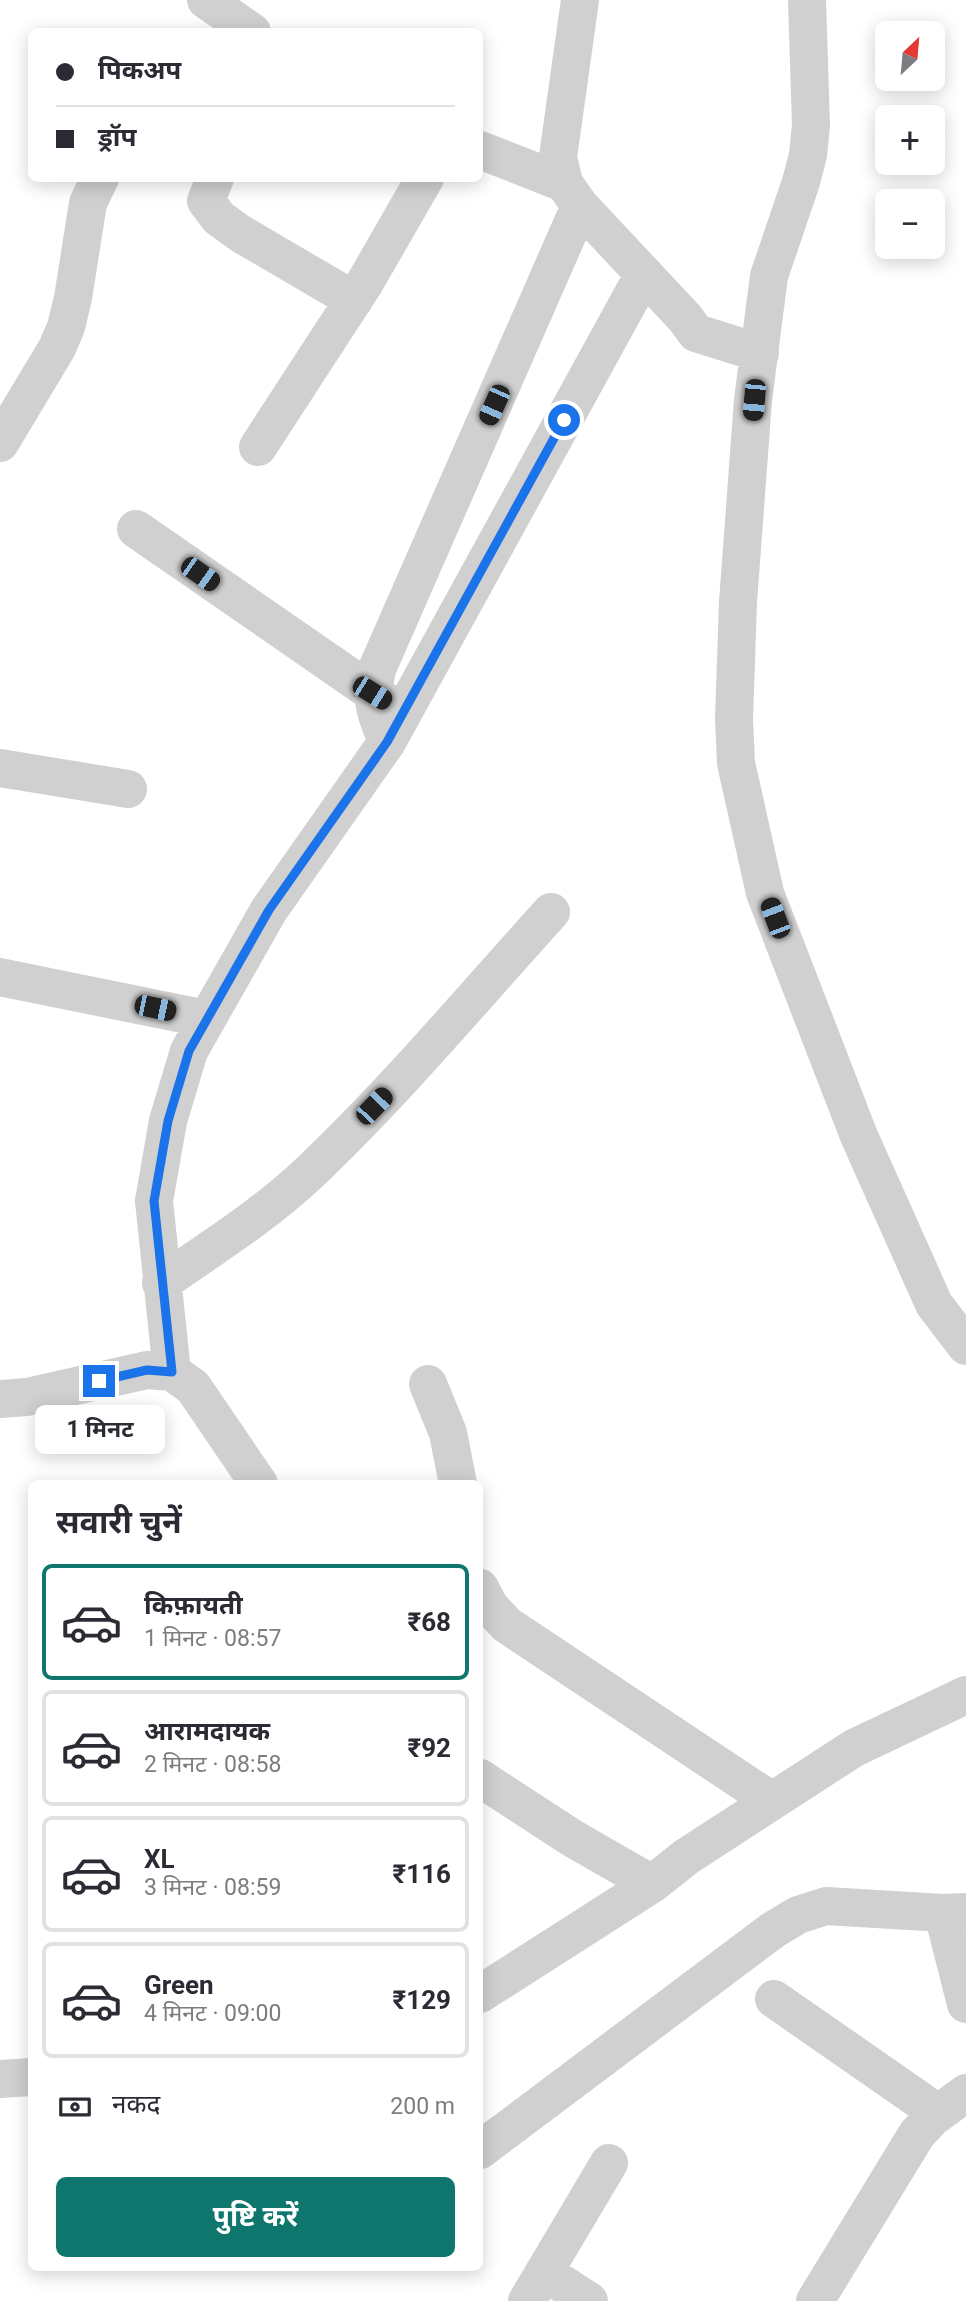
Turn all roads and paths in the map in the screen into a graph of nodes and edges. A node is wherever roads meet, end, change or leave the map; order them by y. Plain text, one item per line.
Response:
1 (580, 0) edge
2 (807, 0) edge
3 (483, 151) edge
4 (98, 182) edge
5 (213, 182) edge
6 (423, 182) edge
7 (572, 194) junction
8 (644, 274) junction
9 (354, 300) junction
10 (760, 353) junction
11 (0, 443) edge
12 (258, 447) dead end
13 (136, 529) dead end
14 (387, 716) junction
15 (0, 768) edge
16 (128, 789) dead end
17 (551, 912) dead end
18 (0, 976) edge
19 (207, 1019) junction
20 (161, 1283) junction
21 (966, 1346) edge
22 (172, 1372) junction
23 (428, 1384) dead end
24 (0, 1399) edge
25 (256, 1480) edge
26 (457, 1480) edge
27 (483, 1594) edge
28 (966, 1695) edge
29 (483, 1780) edge
30 (772, 1801) junction
31 (652, 1884) junction
32 (954, 1912) edge
33 (483, 1992) edge
34 (774, 1999) dead end
35 (966, 2004) edge
36 (28, 2077) edge
37 (0, 2079) edge
38 (952, 2103) edge
39 (483, 2148) edge
40 (609, 2163) dead end
41 (536, 2287) edge
42 (589, 2301) edge
43 (815, 2301) edge

1 - 7 street
2 - 10 street
3 - 7 street
4 - 11 street
5 - 9 street
6 - 9 street
7 - 8 street
7 - 14 street
8 - 10 street
8 - 14 street
9 - 12 street
10 - 21 street
13 - 14 street
14 - 19 street
15 - 16 street
17 - 20 street
18 - 19 street
19 - 20 street
20 - 22 street
22 - 24 street
22 - 25 street
23 - 26 street
27 - 30 street
28 - 30 street
29 - 31 street
30 - 31 street
31 - 33 street
32 - 35 street
32 - 39 street
34 - 38 street
36 - 37 street
38 - 43 street
40 - 41 street
41 - 42 street

